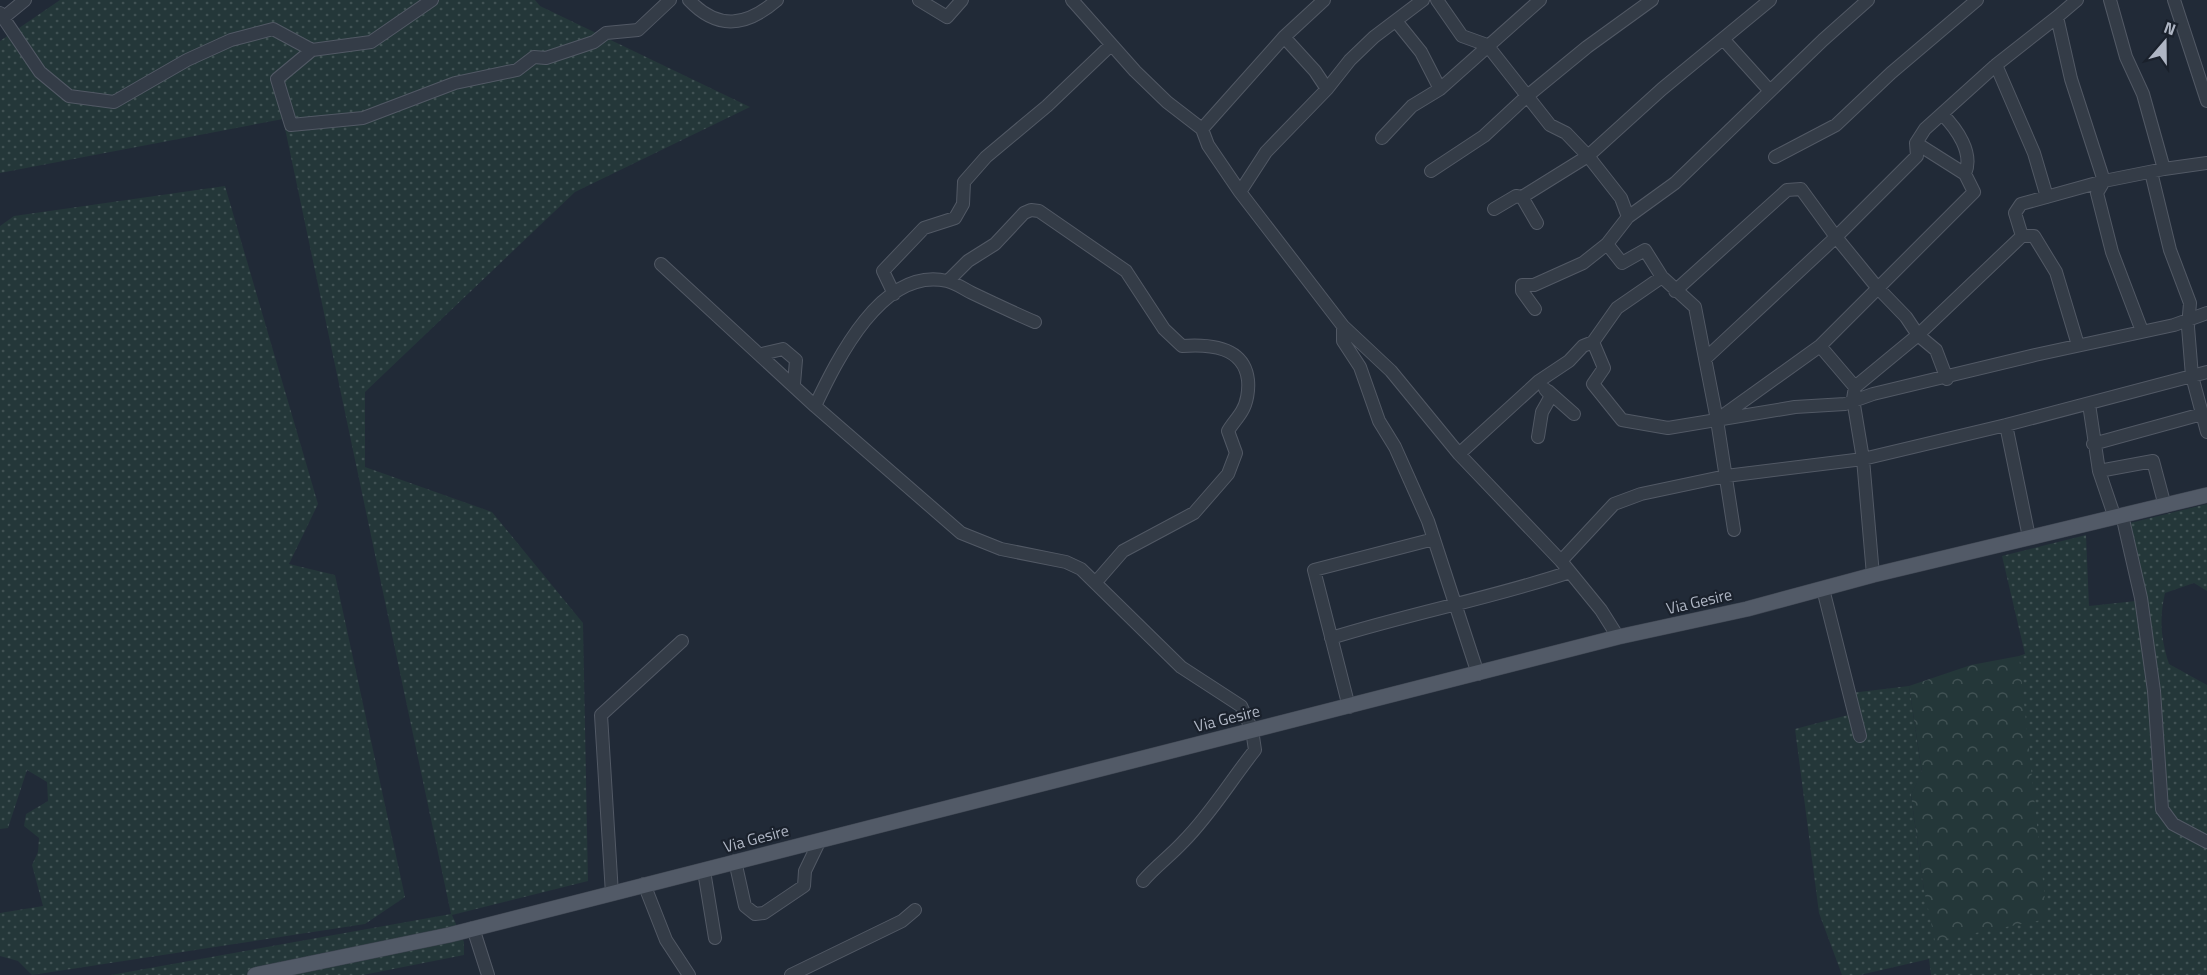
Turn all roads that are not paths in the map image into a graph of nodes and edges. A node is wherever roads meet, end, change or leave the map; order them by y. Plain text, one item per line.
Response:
1 (25, 0) edge
2 (432, 0) edge
3 (670, 0) edge
4 (689, 0) edge
5 (777, 0) edge
6 (918, 0) edge
7 (962, 0) edge
8 (1072, 0) edge
9 (1324, 0) edge
10 (1423, 0) edge
11 (1437, 0) edge
12 (1540, 0) edge
13 (1652, 0) edge
14 (1770, 0) edge
15 (1868, 0) edge
16 (1977, 0) edge
17 (2077, 0) edge
18 (2110, 0) edge
19 (2174, 0) edge
20 (2, 15) edge
21 (2057, 17) junction
22 (1396, 21) junction
23 (1284, 37) junction
24 (1724, 40) junction
25 (1112, 45) junction
26 (1487, 45) junction
27 (312, 50) junction
28 (1996, 65) junction
29 (1327, 89) junction
30 (1440, 89) junction
31 (1770, 91) junction
32 (1526, 97) junction
33 (2207, 101) edge
34 (1942, 114) junction
35 (1202, 129) junction
36 (1382, 138) dead end
37 (1916, 143) junction
38 (1588, 156) junction
39 (1774, 157) dead end
40 (2207, 163) edge
41 (1431, 171) dead end
42 (2157, 171) junction
43 (1965, 174) junction
44 (2104, 181) junction
45 (1240, 192) junction
46 (1522, 197) junction
47 (2047, 197) junction
48 (1494, 209) dead end
49 (1628, 217) junction
50 (1537, 223) dead end
51 (2022, 236) junction
52 (1836, 237) junction
53 (1607, 244) junction
54 (661, 264) dead end
55 (1662, 278) junction
56 (948, 281) junction
57 (1876, 286) junction
58 (1675, 291) junction
59 (894, 294) junction
60 (1535, 309) dead end
61 (2207, 313) edge
62 (2190, 318) junction
63 (1035, 322) dead end
64 (1343, 326) junction
65 (2142, 331) junction
66 (1918, 335) junction
67 (1593, 342) junction
68 (2078, 345) junction
69 (1820, 346) junction
70 (762, 354) junction
71 (1706, 358) junction
72 (2207, 372) edge
73 (2192, 376) junction
74 (1947, 379) junction
75 (794, 384) junction
76 (1542, 385) junction
77 (1854, 393) junction
78 (2090, 404) junction
79 (815, 406) junction
80 (1574, 414) dead end
81 (2202, 414) junction
82 (1717, 420) junction
83 (2006, 425) junction
84 (2207, 432) edge
85 (1538, 437) dead end
86 (2093, 444) junction
87 (1459, 454) junction
88 (1863, 459) junction
89 (2098, 471) junction
90 (1726, 476) junction
91 (2207, 495) edge
92 (2165, 506) junction
93 (2118, 515) junction
94 (1734, 530) dead end
95 (2029, 537) junction
96 (1434, 539) junction
97 (1561, 561) junction
98 (1570, 572) junction
99 (1873, 574) junction
100 (1096, 582) junction
101 (1823, 589) junction
102 (1456, 604) junction
103 (1618, 637) junction
104 (1331, 638) junction
105 (682, 641) dead end
106 (1478, 674) junction
107 (1349, 707) junction
108 (1252, 730) junction
109 (1860, 736) dead end
110 (820, 840) junction
111 (2207, 842) edge
112 (735, 861) junction
113 (704, 871) junction
114 (1143, 881) dead end
115 (644, 884) junction
116 (612, 894) junction
117 (915, 910) dead end
118 (473, 928) junction
119 (715, 938) dead end
120 (255, 975) edge
121 (488, 975) edge
122 (689, 975) edge
123 (791, 975) edge

1 - 20 street
2 - 27 street
3 - 27 street
4 - 5 street
6 - 7 street
8 - 25 street
9 - 23 street
10 - 22 street
11 - 26 street
12 - 26 street
13 - 32 street
14 - 24 street
15 - 31 street
16 - 39 street
17 - 21 street
18 - 42 street
19 - 33 street
20 - 27 street
21 - 28 street
21 - 44 street
22 - 29 street
22 - 30 street
23 - 29 street
23 - 35 street
24 - 31 street
24 - 38 street
25 - 35 street
25 - 59 street
26 - 30 street
26 - 32 street
28 - 34 street
28 - 47 street
29 - 45 street
30 - 36 street
31 - 49 street
32 - 38 street
32 - 41 street
34 - 37 street
34 - 43 street
35 - 45 street
37 - 43 street
37 - 52 street
38 - 46 street
38 - 49 street
40 - 42 street
42 - 44 street
42 - 62 street
43 - 57 street
44 - 47 street
44 - 65 street
45 - 64 street
46 - 48 street
46 - 50 street
47 - 51 street
49 - 53 street
51 - 66 street
51 - 68 street
52 - 57 street
52 - 58 street
52 - 71 street
53 - 55 street
53 - 60 street
54 - 70 street
55 - 58 street
55 - 67 street
56 - 59 street
56 - 63 street
56 - 100 street
57 - 66 street
57 - 69 street
58 - 71 street
59 - 79 street
61 - 62 street
62 - 65 street
62 - 73 street
64 - 87 street
64 - 96 street
65 - 68 street
66 - 74 street
66 - 77 street
67 - 76 street
67 - 82 street
68 - 74 street
69 - 77 street
69 - 82 street
70 - 75 street
70 - 75 street
71 - 82 street
72 - 73 street
73 - 78 street
73 - 81 street
74 - 77 street
75 - 79 street
76 - 80 street
76 - 85 street
76 - 87 street
77 - 82 street
77 - 88 street
78 - 83 street
78 - 86 street
79 - 100 street
81 - 84 street
81 - 86 street
82 - 90 street
83 - 88 street
83 - 95 street
86 - 89 street
87 - 97 street
88 - 90 street
88 - 99 street
89 - 92 street
89 - 93 street
90 - 94 street
90 - 97 street
91 - 92 main road, Via Gesire
92 - 93 main road, Via Gesire
93 - 95 main road, Via Gesire
93 - 111 street
95 - 99 main road, Via Gesire
96 - 102 street
96 - 104 street
97 - 98 street
98 - 102 street
98 - 103 street
99 - 101 main road, Via Gesire
100 - 108 street
101 - 103 main road, Via Gesire
101 - 109 street
102 - 104 street
102 - 106 street
103 - 106 main road, Via Gesire
104 - 107 street
105 - 116 street
106 - 107 main road, Via Gesire
107 - 108 main road, Via Gesire
108 - 110 main road, Via Gesire
108 - 114 street
110 - 112 main road, Via Gesire
110 - 112 street
112 - 113 main road, Via Gesire
113 - 115 main road, Via Gesire
113 - 119 street
115 - 116 main road, Via Gesire
115 - 122 street
116 - 118 main road, Via Gesire
117 - 123 street
118 - 120 main road, Via Gesire
118 - 121 street

